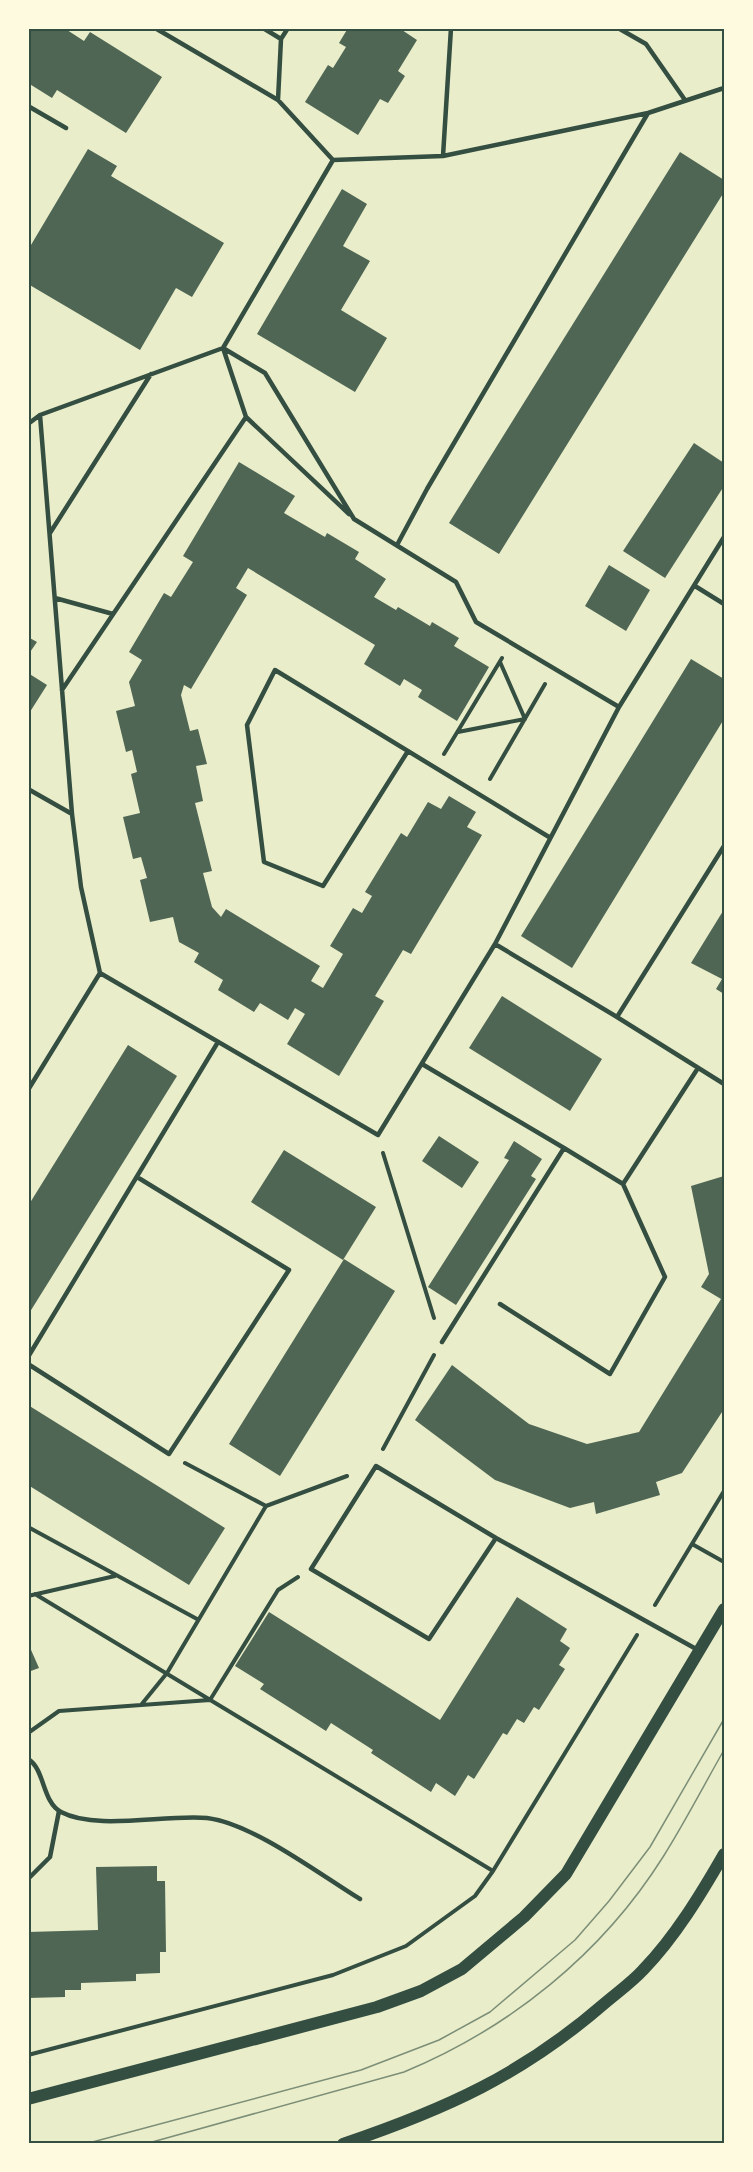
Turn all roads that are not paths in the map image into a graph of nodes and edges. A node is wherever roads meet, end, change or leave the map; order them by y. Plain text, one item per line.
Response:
1 (155, 28) edge
2 (263, 28) edge
3 (288, 28) edge
4 (451, 28) edge
5 (618, 28) edge
6 (281, 39) junction
7 (724, 88) edge
8 (278, 100) junction
9 (685, 100) junction
10 (28, 106) edge
11 (648, 113) junction
12 (66, 128) dead end
13 (443, 156) junction
14 (333, 160) junction
15 (223, 348) junction
16 (152, 374) junction
17 (40, 415) junction
18 (246, 417) junction
19 (28, 424) edge
20 (354, 519) junction
21 (50, 533) junction
22 (724, 537) edge
23 (397, 545) junction
24 (695, 586) junction
25 (55, 598) junction
26 (724, 604) edge
27 (113, 615) junction
28 (62, 690) junction
29 (620, 707) junction
30 (408, 751) junction
31 (28, 789) edge
32 (72, 813) junction
33 (549, 837) junction
34 (724, 846) edge
35 (495, 944) junction
36 (100, 973) junction
37 (617, 1017) junction
38 (218, 1042) junction
39 (422, 1064) junction
40 (698, 1068) junction
41 (724, 1084) edge
42 (28, 1090) edge
43 (564, 1148) junction
44 (137, 1177) junction
45 (623, 1184) junction
46 (500, 1304) dead end
47 (442, 1342) road end
48 (28, 1357) edge
49 (28, 1364) edge
50 (496, 1538) junction
51 (724, 1610) edge
52 (700, 1652) junction
53 (28, 1759) edge
54 (58, 1811) junction
55 (724, 1854) edge
56 (28, 1879) edge
57 (360, 1899) dead end
58 (28, 2099) edge
59 (343, 2144) edge

1 - 8 lane
2 - 6 lane
3 - 6 lane
4 - 13 lane
5 - 9 lane
6 - 8 lane
7 - 9 lane
8 - 14 lane
9 - 11 lane
10 - 12 lane
11 - 13 lane
11 - 23 lane
13 - 14 lane
14 - 15 lane
15 - 16 lane
15 - 18 lane
15 - 20 lane
16 - 17 lane
16 - 21 lane
17 - 19 lane
17 - 21 lane
18 - 20 lane
18 - 27 lane
20 - 23 lane
21 - 25 lane
22 - 24 lane
23 - 29 lane
24 - 26 lane
24 - 29 lane
25 - 27 lane
25 - 28 lane
27 - 28 lane
28 - 32 lane
29 - 33 lane
30 - 30 lane
30 - 33 lane
31 - 32 lane
32 - 36 lane
33 - 35 lane
34 - 37 lane
35 - 37 lane
35 - 39 lane
36 - 38 lane
36 - 42 lane
37 - 40 lane
38 - 39 lane
38 - 44 lane
39 - 43 lane
40 - 41 lane
40 - 45 lane
43 - 45 lane
43 - 47 lane
44 - 48 lane
44 - 49 lane
45 - 46 lane
50 - 50 lane
50 - 52 lane
51 - 52 main road
52 - 58 main road
53 - 54 lane
54 - 56 lane
54 - 57 lane
55 - 59 main road

